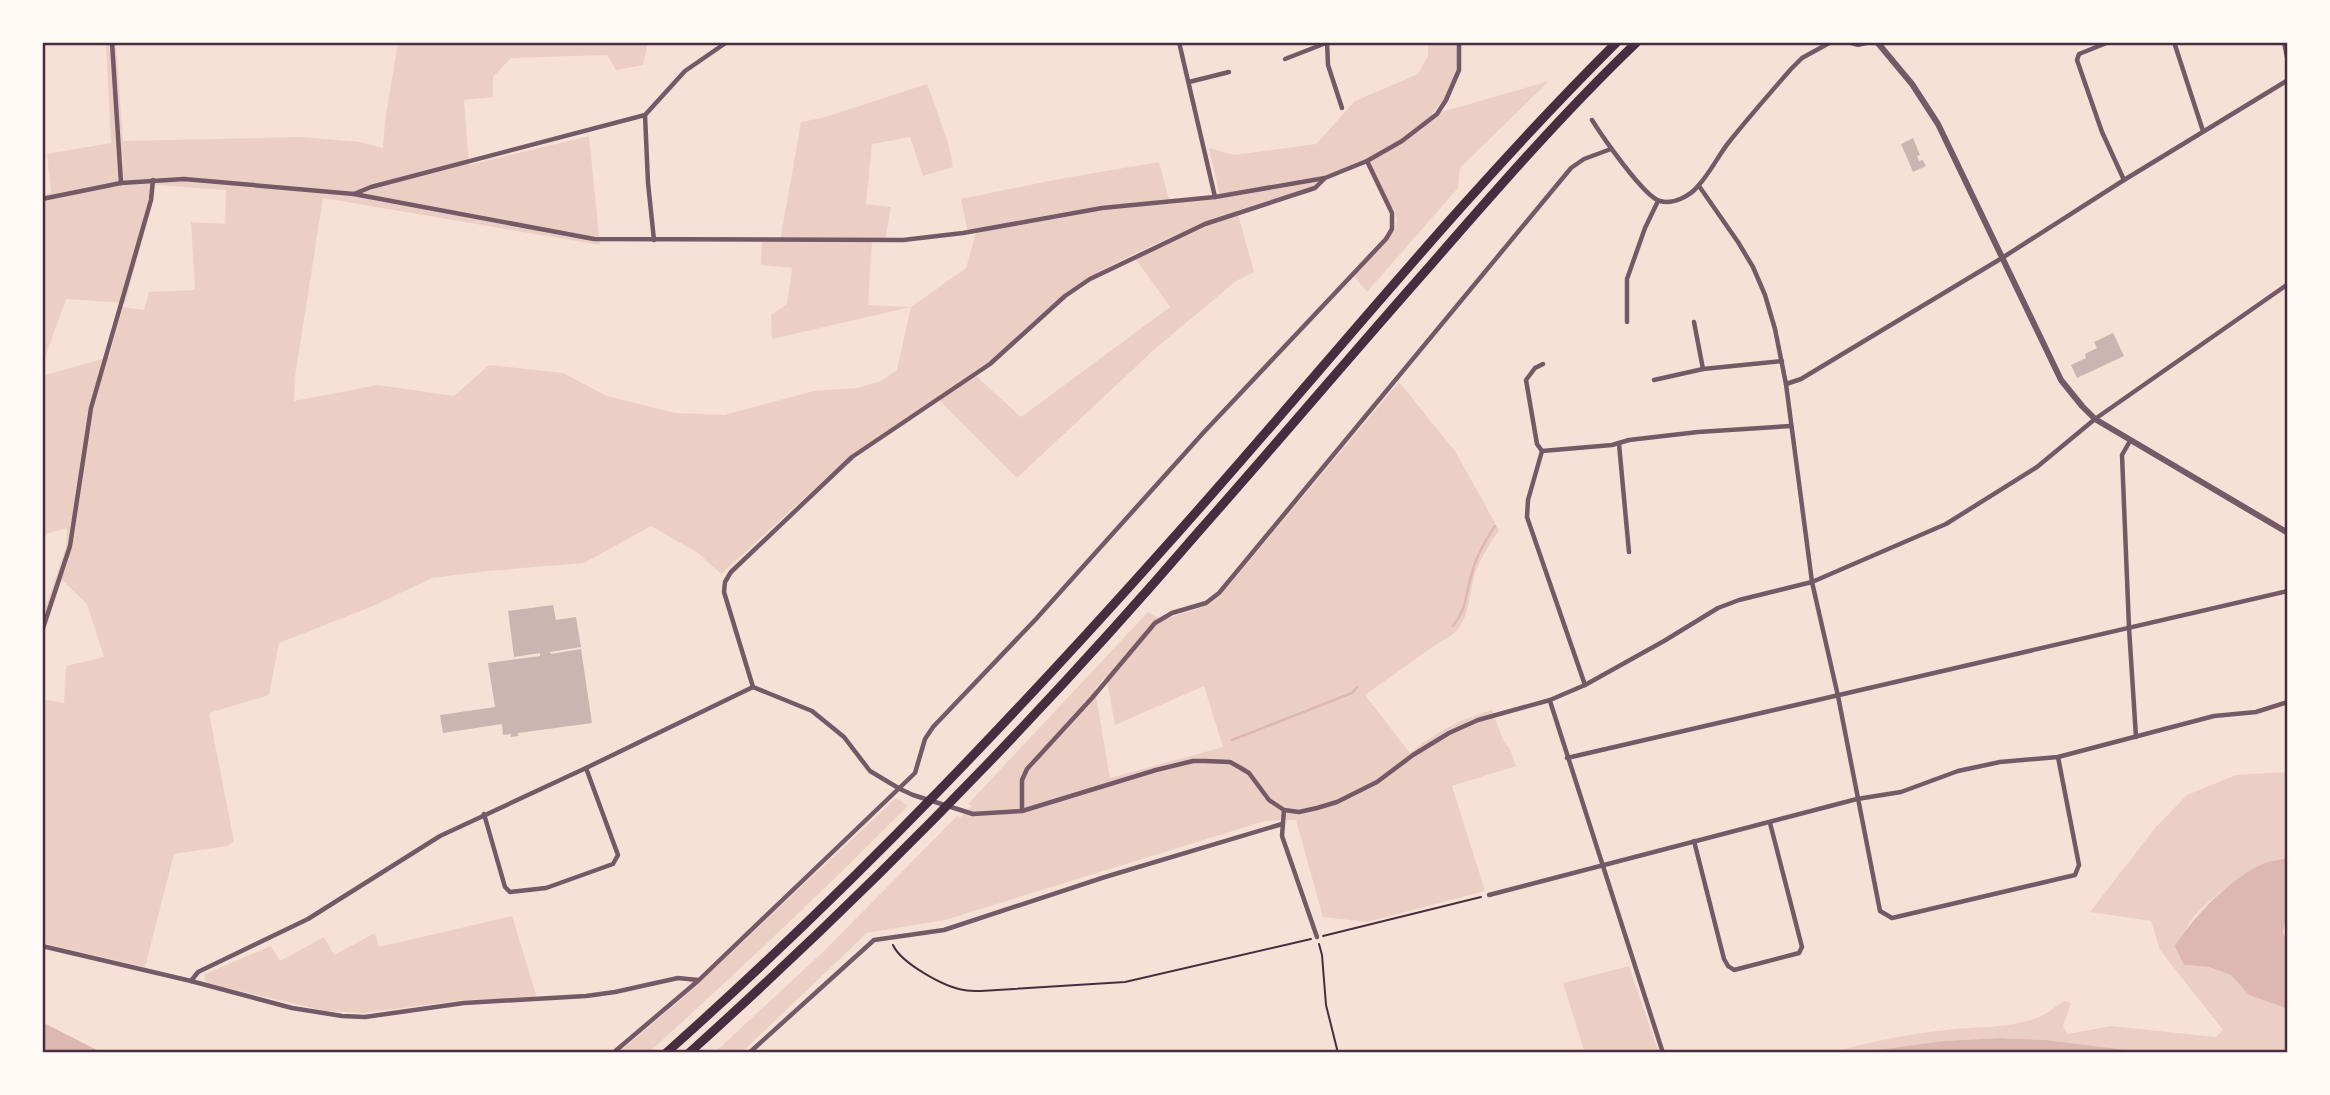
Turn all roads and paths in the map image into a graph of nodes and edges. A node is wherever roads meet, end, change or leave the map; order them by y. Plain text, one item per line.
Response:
1 (112, 42) edge
2 (727, 42) edge
3 (1179, 42) edge
4 (1328, 42) edge
5 (1459, 42) edge
6 (1617, 42) edge
7 (1637, 42) edge
8 (1831, 42) edge
9 (1851, 42) edge
10 (1867, 42) edge
11 (1877, 42) edge
12 (2109, 42) edge
13 (2174, 42) edge
14 (2284, 42) edge
15 (1285, 59) dead end
16 (2288, 62) edge
17 (1229, 72) dead end
18 (2288, 80) edge
19 (1189, 82) junction
20 (1342, 108) dead end
21 (645, 115) junction
22 (1592, 120) dead end
23 (2203, 132) junction
24 (1611, 149) junction
25 (1367, 161) junction
26 (1325, 178) junction
27 (153, 180) junction
28 (2124, 180) junction
29 (121, 183) junction
30 (1699, 186) junction
31 (354, 194) junction
32 (1215, 197) junction
33 (42, 199) edge
34 (1658, 201) junction
35 (654, 240) junction
36 (2002, 258) junction
37 (2288, 284) edge
38 (1627, 322) dead end
39 (1693, 322) dead end
40 (1782, 361) junction
41 (1543, 364) dead end
42 (1703, 369) junction
43 (1654, 380) dead end
44 (1786, 384) junction
45 (2095, 418) junction
46 (1791, 426) junction
47 (2130, 441) junction
48 (1619, 444) junction
49 (1542, 451) junction
50 (2288, 532) edge
51 (1629, 552) dead end
52 (1812, 582) junction
53 (2288, 591) edge
54 (2129, 628) junction
55 (42, 631) edge
56 (1585, 685) junction
57 (753, 687) junction
58 (1838, 695) junction
59 (1550, 700) junction
60 (2288, 702) edge
61 (2136, 737) junction
62 (2058, 757) junction
63 (1567, 758) junction
64 (586, 768) junction
65 (900, 789) junction
66 (1857, 799) junction
67 (1284, 810) junction
68 (1022, 811) junction
69 (484, 814) junction
70 (1770, 823) junction
71 (1282, 824) junction
72 (1694, 841) junction
73 (1601, 865) junction
74 (1489, 895) joint
75 (890, 937) junction
76 (1317, 937) junction
77 (42, 946) edge
78 (699, 980) junction
79 (191, 981) junction
80 (613, 1053) edge
81 (666, 1053) edge
82 (689, 1053) edge
83 (749, 1053) edge
84 (1338, 1053) edge
85 (1663, 1053) edge

1 - 29 street
2 - 21 street
3 - 19 street
4 - 15 street
4 - 20 street
5 - 25 street
6 - 81 highway
7 - 82 highway
8 - 30 street
9 - 10 street
11 - 36 street
12 - 28 street
13 - 23 street
14 - 16 street
17 - 19 street
18 - 23 street
19 - 32 street
21 - 31 street
21 - 35 street
22 - 24 street
23 - 28 street
24 - 34 street
24 - 68 street
25 - 26 street
25 - 65 street
26 - 32 street
26 - 57 street
27 - 29 street
27 - 31 street
27 - 55 street
28 - 36 street
29 - 33 street
30 - 34 street
30 - 40 street
31 - 35 street
32 - 35 street
34 - 38 street
36 - 44 street
36 - 45 street
37 - 45 street
39 - 42 street
40 - 42 street
40 - 44 street
41 - 49 street
42 - 43 street
44 - 46 street
45 - 47 street
45 - 52 street
46 - 48 street
46 - 52 street
47 - 50 street
47 - 54 street
48 - 49 street
48 - 51 street
49 - 56 street
52 - 56 street
52 - 58 street
53 - 54 street
54 - 58 street
54 - 61 street
56 - 59 street
57 - 64 street
57 - 65 street
58 - 63 street
58 - 66 street
59 - 63 street
59 - 67 street
60 - 61 street
61 - 62 street
62 - 66 street
62 - 66 street
63 - 73 street
64 - 69 street
64 - 69 street
65 - 68 street
65 - 78 street
66 - 70 street
67 - 68 street
67 - 71 street
69 - 79 street
70 - 72 street
70 - 72 street
71 - 75 street
71 - 76 street
72 - 73 street
73 - 74 street
73 - 85 street
74 - 76 path
75 - 76 path
75 - 83 street
76 - 84 path
77 - 79 street
78 - 79 street
78 - 80 street

